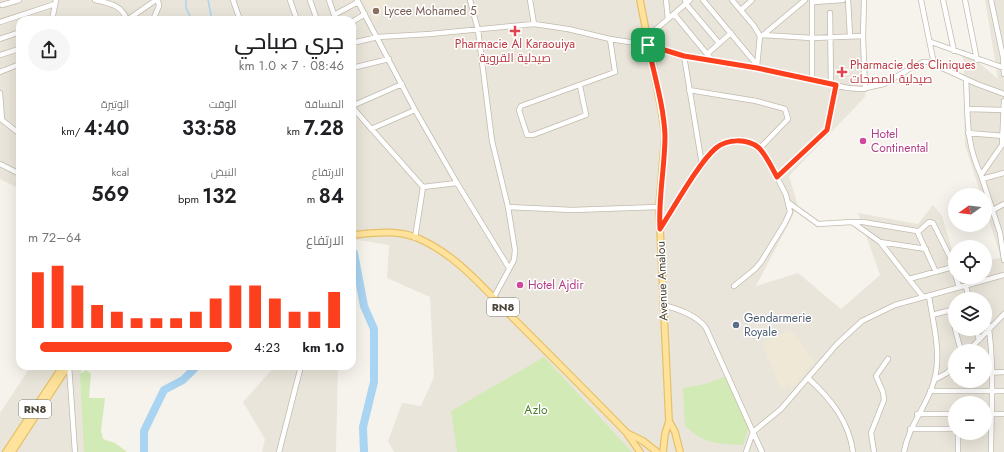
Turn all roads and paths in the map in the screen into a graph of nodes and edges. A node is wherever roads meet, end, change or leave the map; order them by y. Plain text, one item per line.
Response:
1 (19, 0) edge
2 (95, 0) edge
3 (118, 0) edge
4 (157, 0) edge
5 (233, 0) edge
6 (290, 0) edge
7 (310, 0) edge
8 (329, 0) edge
9 (470, 0) edge
10 (530, 0) edge
11 (640, 0) edge
12 (666, 0) edge
13 (690, 0) edge
14 (703, 0) edge
15 (732, 0) edge
16 (752, 0) edge
17 (805, 0) edge
18 (843, 0) edge
19 (848, 0) edge
20 (864, 0) edge
21 (921, 0) edge
22 (943, 0) edge
23 (965, 0) edge
24 (990, 0) edge
25 (101, 1) edge
26 (358, 1) edge
27 (812, 1) edge
28 (56, 2) edge
29 (685, 2) edge
30 (2, 5) dead end
31 (117, 6) junction
32 (741, 10) junction
33 (830, 13) dead end
34 (365, 14) junction
35 (674, 14) junction
36 (16, 16) edge
37 (17, 16) edge
38 (53, 16) edge
39 (125, 16) edge
40 (133, 16) edge
41 (155, 16) edge
42 (239, 16) edge
43 (296, 16) edge
44 (315, 16) edge
45 (334, 16) edge
46 (338, 16) edge
47 (668, 18) junction
48 (356, 20) edge
49 (0, 22) edge
50 (534, 24) junction
51 (478, 30) junction
52 (16, 33) edge
53 (730, 33) junction
54 (762, 36) junction
55 (831, 36) junction
56 (850, 36) junction
57 (863, 36) junction
58 (378, 37) junction
59 (647, 38) junction
60 (812, 38) junction
61 (0, 39) edge
62 (610, 40) junction
63 (356, 42) edge
64 (931, 42) junction
65 (719, 43) junction
66 (648, 45) junction
67 (16, 49) edge
68 (954, 51) junction
69 (707, 54) junction
70 (0, 55) edge
71 (684, 56) junction
72 (1004, 56) edge
73 (389, 59) junction
74 (977, 60) junction
75 (712, 61) junction
76 (934, 64) junction
77 (16, 66) edge
78 (356, 67) edge
79 (757, 67) junction
80 (1004, 68) edge
81 (0, 72) edge
82 (1004, 74) edge
83 (812, 79) junction
84 (966, 79) junction
85 (402, 84) junction
86 (831, 84) junction
87 (836, 85) junction
88 (580, 86) junction
89 (865, 89) junction
90 (689, 90) junction
91 (0, 93) edge
92 (1004, 94) edge
93 (1004, 101) edge
94 (356, 104) edge
95 (968, 109) junction
96 (415, 110) junction
97 (1003, 110) junction
98 (356, 111) edge
99 (1, 120) edge
100 (371, 129) junction
101 (16, 131) edge
102 (968, 133) junction
103 (1003, 136) edge
104 (1003, 146) edge
105 (759, 149) junction
106 (0, 164) edge
107 (702, 165) junction
108 (16, 172) edge
109 (1003, 173) edge
110 (777, 177) junction
111 (982, 177) junction
112 (1004, 179) edge
113 (457, 183) junction
114 (422, 187) junction
115 (789, 203) junction
116 (1004, 204) edge
117 (508, 207) junction
118 (659, 208) junction
119 (993, 210) junction
120 (852, 222) junction
121 (660, 229) junction
122 (918, 232) junction
123 (1002, 232) edge
124 (356, 235) edge
125 (415, 238) junction
126 (880, 242) junction
127 (926, 249) junction
128 (1004, 253) edge
129 (948, 256) edge
130 (1004, 260) edge
131 (509, 268) junction
132 (948, 268) edge
133 (936, 272) junction
134 (1004, 275) edge
135 (909, 279) junction
136 (958, 284) edge
137 (734, 286) dead end
138 (966, 286) junction
139 (959, 287) junction
140 (967, 292) edge
141 (929, 296) junction
142 (494, 297) junction
143 (923, 297) junction
144 (663, 305) junction
145 (948, 310) edge
146 (1004, 314) edge
147 (932, 315) junction
148 (992, 325) edge
149 (978, 336) edge
150 (982, 336) edge
151 (979, 340) junction
152 (975, 344) edge
153 (888, 359) dead end
154 (61, 370) edge
155 (65, 370) edge
156 (69, 370) edge
157 (300, 370) edge
158 (1004, 372) edge
159 (947, 373) edge
160 (992, 373) edge
161 (57, 378) junction
162 (808, 378) junction
163 (934, 380) junction
164 (930, 391) junction
165 (991, 391) junction
166 (1004, 391) edge
167 (991, 396) edge
168 (917, 414) junction
169 (948, 414) edge
170 (992, 414) edge
171 (1004, 414) edge
172 (669, 421) junction
173 (910, 429) junction
174 (948, 429) edge
175 (626, 432) junction
176 (754, 432) junction
177 (958, 440) edge
178 (991, 440) edge
179 (6, 452) edge
180 (12, 452) edge
181 (75, 452) edge
182 (279, 452) edge
183 (640, 452) edge
184 (657, 452) edge
185 (663, 452) edge
186 (680, 452) edge
187 (746, 452) edge
188 (762, 452) edge
189 (853, 452) edge
190 (874, 452) edge
191 (904, 452) edge
192 (958, 452) edge
193 (991, 452) edge

1 - 30 street
2 - 25 street
3 - 31 street
4 - 40 street
4 - 41 street
5 - 42 street
6 - 43 street
7 - 44 street
8 - 45 street
9 - 51 street
10 - 50 street
11 - 59 main road, Avenue Amalou
12 - 47 street
13 - 29 street
14 - 53 street
15 - 32 street
16 - 32 street
17 - 54 street
18 - 27 street
19 - 56 street
20 - 57 street
21 - 64 street
22 - 68 street
23 - 74 street
24 - 72 street
25 - 31 street
26 - 34 street
26 - 46 street
27 - 60 street
28 - 37 street
28 - 38 street
29 - 35 street
29 - 65 street
31 - 39 street
32 - 54 street
33 - 55 street
34 - 48 street
34 - 58 street
35 - 47 street
35 - 69 street
36 - 49 street
47 - 59 street
50 - 51 street
50 - 62 street
51 - 58 street
51 - 117 street
52 - 61 street
53 - 65 street
53 - 79 street
54 - 60 street
54 - 79 street
55 - 56 street
55 - 60 street
55 - 86 street
56 - 57 street
57 - 89 street
58 - 63 street
58 - 73 street
59 - 66 main road, Avenue Amalou
60 - 83 street
62 - 66 street
62 - 88 street
64 - 68 street
64 - 76 street
65 - 69 street
66 - 71 street
66 - 118 main road, Avenue Amalou
67 - 70 street
68 - 74 street
69 - 75 street
71 - 75 street
71 - 90 street
72 - 80 street
73 - 78 street
73 - 85 street
74 - 80 street
75 - 79 street
76 - 84 street
76 - 89 street
77 - 81 street
79 - 83 street
80 - 82 street
83 - 86 street
84 - 92 street
84 - 95 street
85 - 94 street
85 - 96 street
86 - 87 street
87 - 89 street
87 - 110 street
88 - 88 street
90 - 105 street
90 - 107 street
91 - 99 street
93 - 97 street
95 - 97 street
95 - 102 street
96 - 100 street
96 - 113 street
97 - 103 street
98 - 100 street
99 - 101 street
100 - 114 street
102 - 103 street
102 - 111 street
103 - 104 street
104 - 111 street
105 - 107 street
105 - 110 street
106 - 108 street
107 - 121 street
109 - 111 street
109 - 112 street
110 - 115 street
111 - 119 street
113 - 114 street
113 - 131 street
114 - 125 street
115 - 120 street
115 - 137 street
116 - 119 street
117 - 118 street
117 - 131 street
118 - 121 main road, Avenue Amalou
119 - 123 street
120 - 122 street
120 - 126 street
121 - 144 main road, Avenue Amalou
122 - 127 street
122 - 129 street
123 - 128 street
124 - 125 main road, RN8
125 - 142 main road, RN8
126 - 127 street
126 - 135 street
127 - 133 street
128 - 130 street
131 - 142 street
132 - 133 street
133 - 135 street
134 - 138 street
135 - 143 street
136 - 139 street
138 - 139 street
138 - 140 street
139 - 141 street
141 - 143 street
141 - 147 street
142 - 175 main road, RN8
143 - 162 street
144 - 172 main road, Avenue Amalou
144 - 176 street
145 - 147 street
146 - 148 street
147 - 163 street
149 - 151 street
150 - 151 street
151 - 152 street
153 - 190 street
154 - 161 main road, RN8
155 - 161 main road, RN8
156 - 181 street
157 - 182 street
158 - 160 street
159 - 163 street
161 - 179 main road, RN8
161 - 180 main road, RN8
162 - 176 street
162 - 189 street
163 - 164 street
164 - 165 street
164 - 168 street
165 - 166 street
165 - 167 street
168 - 169 street
168 - 173 street
170 - 171 street
172 - 185 main road
172 - 186 main road
173 - 174 street
173 - 191 street
175 - 183 main road, RN8
175 - 184 main road, RN8
176 - 187 street
176 - 188 street
177 - 192 street
178 - 193 street

